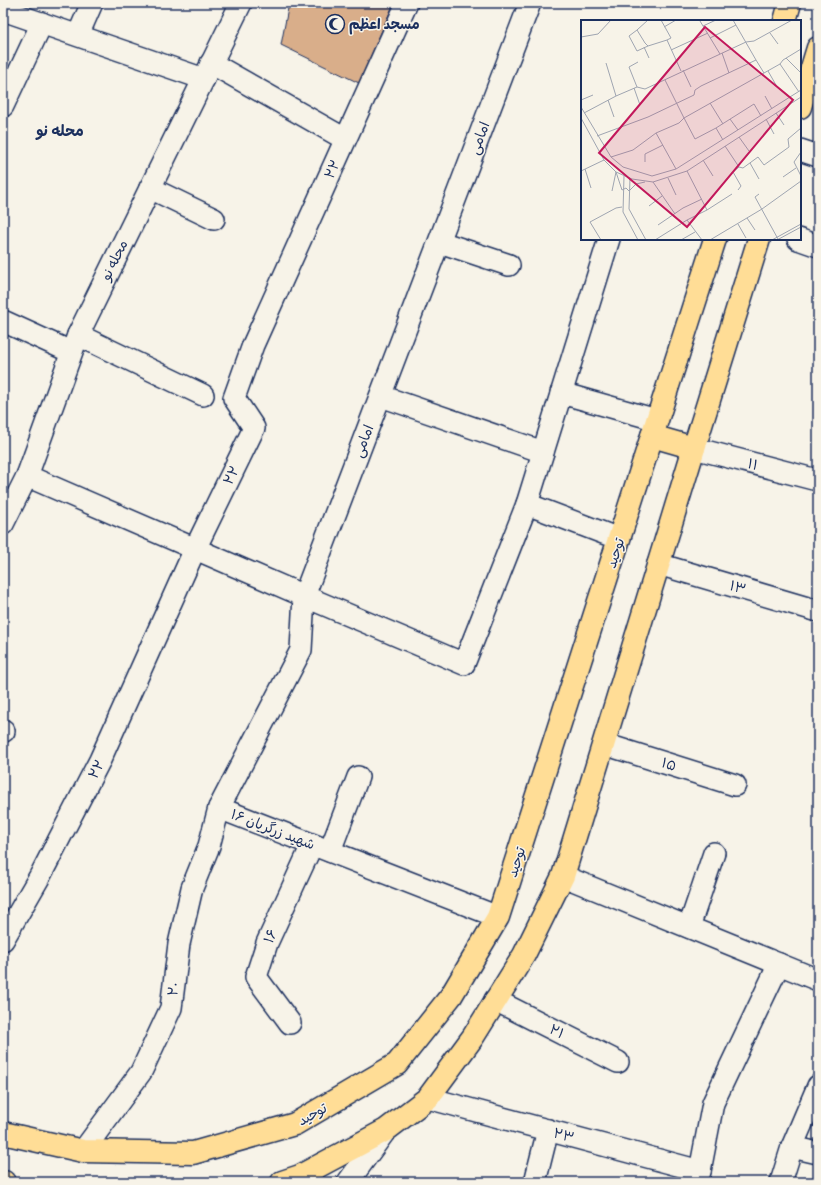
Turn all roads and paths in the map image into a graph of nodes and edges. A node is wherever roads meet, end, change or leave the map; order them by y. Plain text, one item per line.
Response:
1 (92, 3) edge
2 (241, 3) edge
3 (407, 3) edge
4 (530, 3) edge
5 (790, 3) edge
6 (3, 10) edge
7 (785, 20) edge
8 (42, 23) junction
9 (78, 35) junction
10 (818, 48) edge
11 (208, 71) junction
12 (801, 104) edge
13 (3, 106) edge
14 (345, 139) junction
15 (801, 150) edge
16 (818, 156) edge
17 (150, 188) junction
18 (214, 219) dead end
19 (609, 240) edge
20 (715, 240) edge
21 (759, 240) edge
22 (801, 240) edge
23 (440, 242) junction
24 (818, 246) edge
25 (509, 265) dead end
26 (3, 321) edge
27 (74, 343) junction
28 (561, 393) junction
29 (203, 395) dead end
30 (381, 396) junction
31 (655, 428) junction
32 (694, 448) junction
33 (543, 452) junction
34 (27, 476) junction
35 (813, 480) dead end
36 (527, 504) junction
37 (5, 513) edge
38 (619, 539) junction
39 (195, 549) junction
40 (658, 564) junction
41 (304, 596) junction
42 (818, 611) edge
43 (604, 744) junction
44 (358, 777) dead end
45 (735, 785) dead end
46 (219, 808) junction
47 (321, 848) junction
48 (714, 853) dead end
49 (563, 876) junction
50 (498, 917) junction
51 (689, 928) junction
52 (3, 940) edge
53 (779, 964) junction
54 (818, 980) edge
55 (496, 1000) junction
56 (290, 1023) dead end
57 (618, 1062) dead end
58 (818, 1086) edge
59 (428, 1098) junction
60 (386, 1130) junction
61 (548, 1130) junction
62 (3, 1133) edge
63 (792, 1147) junction
64 (83, 1151) junction
65 (818, 1154) edge
66 (698, 1177) edge
67 (287, 1181) edge
68 (348, 1182) edge
69 (535, 1182) edge
70 (780, 1182) edge

1 - 9 street
2 - 11 street, محله نو
3 - 14 street, ۲۲
4 - 23 street, امامی
5 - 7 main road
6 - 8 street
8 - 9 street
8 - 13 street
9 - 11 street
10 - 12 main road
11 - 14 street
11 - 17 street, محله نو
14 - 39 street, ۲۲
15 - 16 street
17 - 18 street
17 - 27 street, محله نو
19 - 28 street
20 - 31 main road, توحید
21 - 32 main road
22 - 24 street
23 - 25 street
23 - 30 street, امامی
26 - 27 street
27 - 29 street
27 - 34 street, محله نو
28 - 31 street
28 - 33 street
30 - 33 street
30 - 41 street, امامی
31 - 32 main road
31 - 38 main road, توحید
32 - 35 street, ۱۱
32 - 40 main road
33 - 36 street
34 - 37 street, محله نو
34 - 39 street
36 - 38 street
36 - 41 street
38 - 50 main road, توحید
39 - 41 street
39 - 52 street, ۲۲
40 - 42 street, ۱۳
40 - 43 main road
41 - 46 street, ۱۶ شهید زرگریان
43 - 45 street, ۱۵
43 - 49 main road
44 - 47 street
46 - 47 street, ۱۶ شهید زرگریان
46 - 64 street, ۲۰
47 - 50 street, ۱۶ شهید زرگریان
47 - 56 street, ۱۶
48 - 51 street
49 - 51 street
49 - 55 main road
50 - 64 main road, توحید
51 - 53 street
53 - 54 street
53 - 66 street
55 - 57 street, ۲۱
55 - 59 main road
58 - 63 street
59 - 60 main road
59 - 61 street, ۲۳
60 - 67 main road
60 - 68 street
61 - 66 street, ۲۳
61 - 69 street
62 - 64 main road, توحید
63 - 65 street
63 - 70 street

